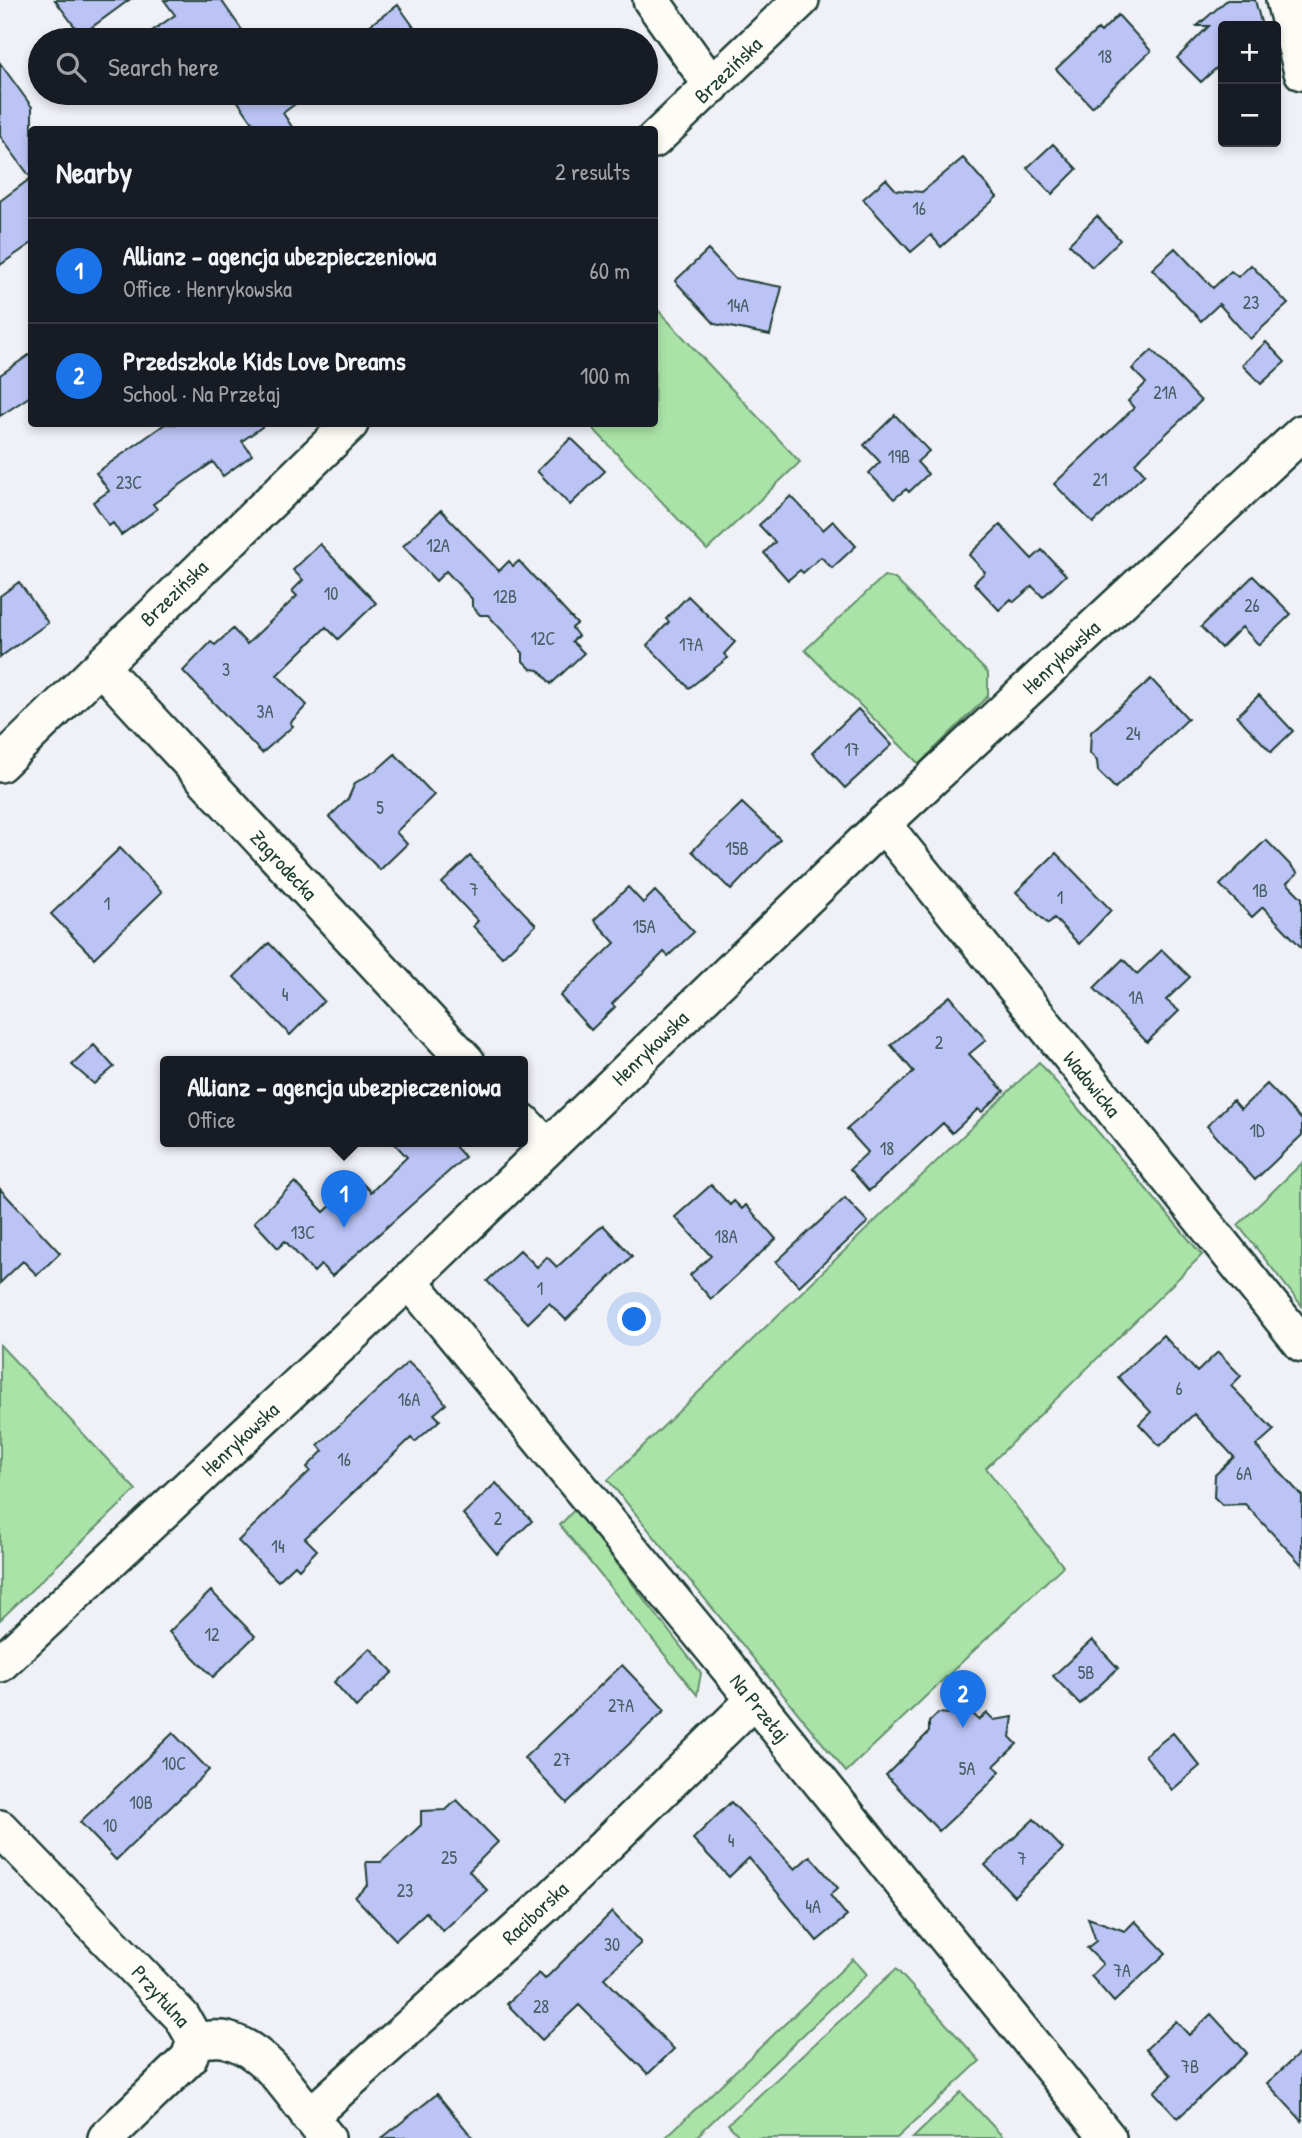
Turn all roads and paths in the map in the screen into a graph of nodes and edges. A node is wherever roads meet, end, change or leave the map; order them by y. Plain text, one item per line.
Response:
1 (650, 0) edge
2 (800, 0) edge
3 (1284, 0) edge
4 (1302, 72) edge
5 (712, 86) junction
6 (658, 135) edge
7 (347, 427) edge
8 (1302, 433) edge
9 (101, 667) junction
10 (0, 764) edge
11 (883, 824) junction
12 (461, 1056) edge
13 (528, 1126) edge
14 (547, 1147) junction
15 (409, 1280) junction
16 (1302, 1344) edge
17 (0, 1664) edge
18 (754, 1700) junction
19 (0, 1828) edge
20 (195, 2040) junction
21 (318, 2127) edge
22 (106, 2138) edge
23 (1108, 2138) edge

1 - 5 street
2 - 5 street, Brzezińska
3 - 4 street
5 - 6 street, Brzezińska
7 - 9 street, Brzezińska
8 - 11 street, Henrykowska
9 - 10 street, Brzezińska
9 - 12 street, Zagrodecka
11 - 14 street, Henrykowska
11 - 16 street, Wadowicka
13 - 14 street
14 - 15 street, Henrykowska
15 - 17 street, Henrykowska
15 - 18 street, Na Przełaj
18 - 21 street, Raciborska
18 - 23 street, Na Przełaj
19 - 20 street, Przytulna
20 - 21 street, Przytulna
20 - 22 street

